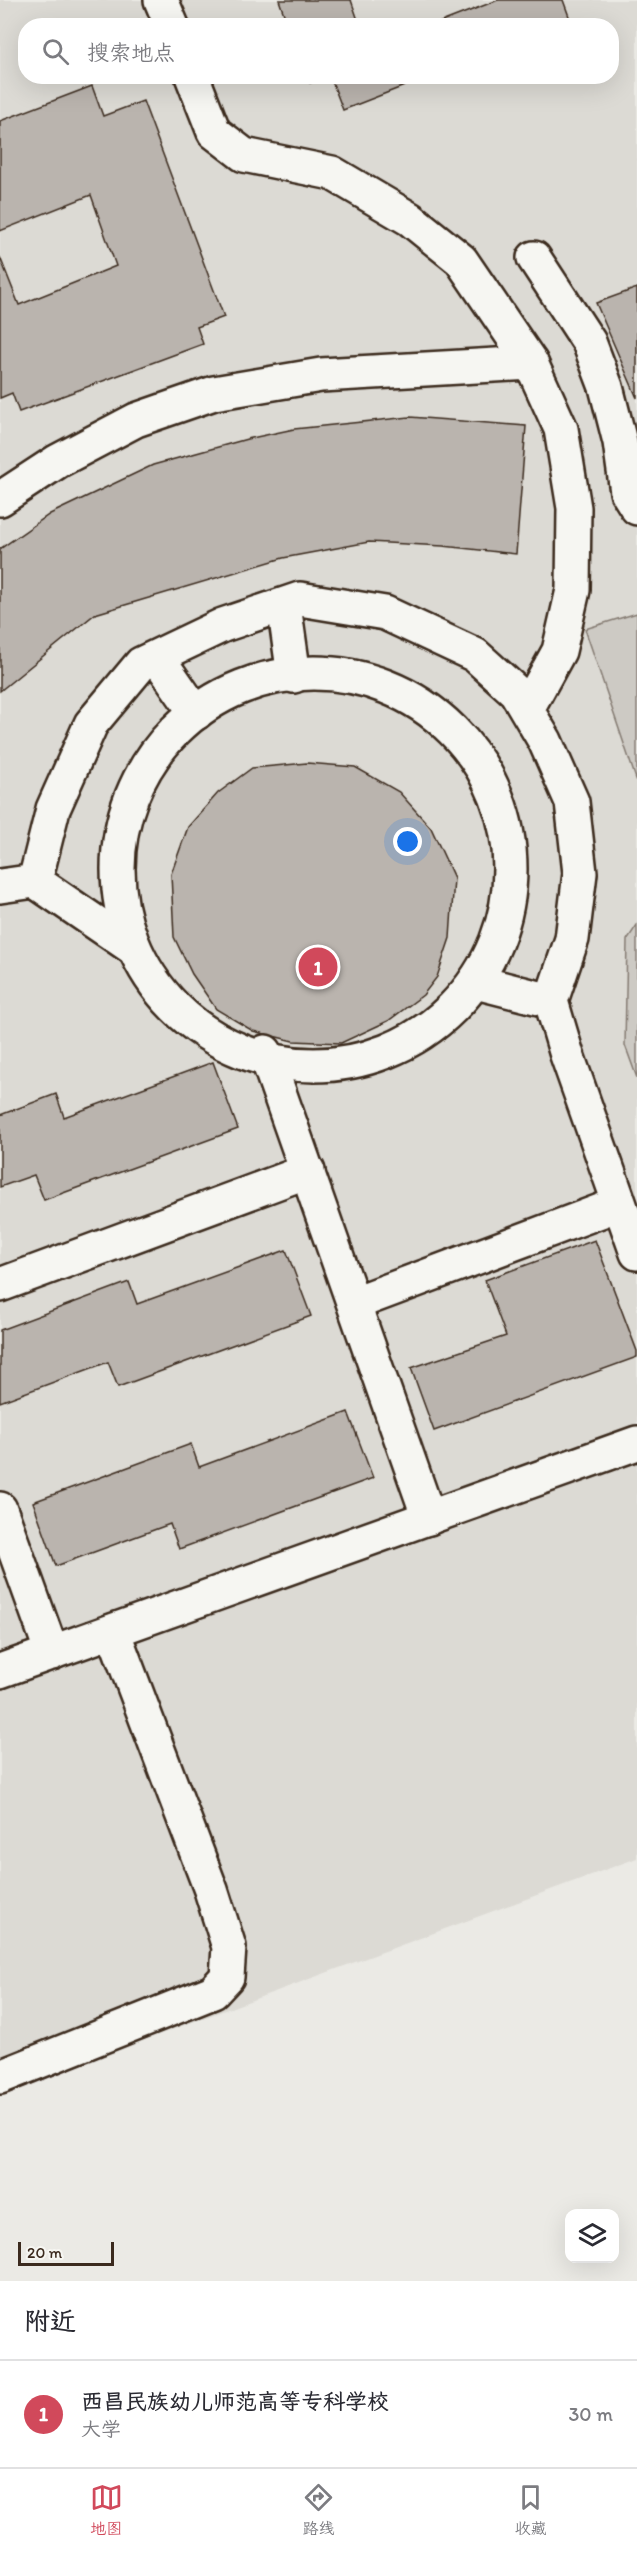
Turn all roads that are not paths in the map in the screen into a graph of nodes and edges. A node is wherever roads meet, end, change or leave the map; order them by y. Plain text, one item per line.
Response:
1 (161, 0) edge
2 (169, 18) edge
3 (195, 84) edge
4 (534, 258) dead end
5 (531, 363) junction
6 (0, 499) edge
7 (637, 508) edge
8 (284, 604) junction
9 (156, 657) junction
10 (294, 676) junction
11 (527, 709) junction
12 (196, 713) junction
13 (35, 881) junction
14 (0, 886) edge
15 (133, 948) junction
16 (476, 982) junction
17 (551, 1001) junction
18 (265, 1052) junction
19 (308, 1171) junction
20 (619, 1204) junction
21 (637, 1253) edge
22 (0, 1285) edge
23 (355, 1303) junction
24 (637, 1443) edge
25 (0, 1509) edge
26 (429, 1518) junction
27 (113, 1631) junction
28 (52, 1653) junction
29 (0, 1671) edge
30 (0, 2077) edge

1 - 2 lane
3 - 5 lane
4 - 7 lane
5 - 6 lane
5 - 11 lane
8 - 9 lane
8 - 10 lane
8 - 11 lane
9 - 12 lane
9 - 13 lane
10 - 12 lane
10 - 16 lane
11 - 17 lane
12 - 15 lane
13 - 14 lane
13 - 15 lane
15 - 18 lane
16 - 17 lane
16 - 18 lane
17 - 20 lane
18 - 19 lane
19 - 22 lane
19 - 23 lane
20 - 21 lane
20 - 23 lane
23 - 26 lane
24 - 26 lane
25 - 28 lane
26 - 27 lane
27 - 28 lane
27 - 30 lane
28 - 29 lane

